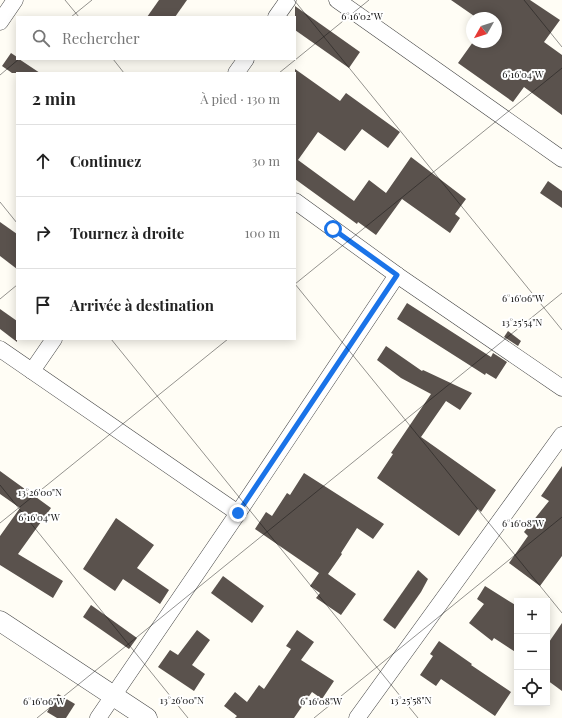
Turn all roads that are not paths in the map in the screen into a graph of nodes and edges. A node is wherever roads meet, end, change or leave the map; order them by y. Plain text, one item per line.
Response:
1 (15, 0) edge
2 (288, 0) edge
3 (337, 0) edge
4 (277, 16) edge
5 (0, 22) edge
6 (245, 60) edge
7 (237, 72) edge
8 (562, 159) edge
9 (296, 202) edge
10 (397, 275) junction
11 (53, 340) edge
12 (0, 349) edge
13 (32, 371) junction
14 (562, 388) edge
15 (562, 435) edge
16 (238, 513) junction
17 (0, 621) edge
18 (113, 696) junction
19 (98, 718) edge
20 (147, 718) edge
21 (357, 718) edge

1 - 5 street
2 - 4 street
3 - 8 street
6 - 7 street
9 - 10 street
10 - 14 street
10 - 16 street
11 - 13 street
12 - 13 street
13 - 16 street
15 - 21 street
16 - 18 street
17 - 18 street
18 - 19 street
18 - 20 street

